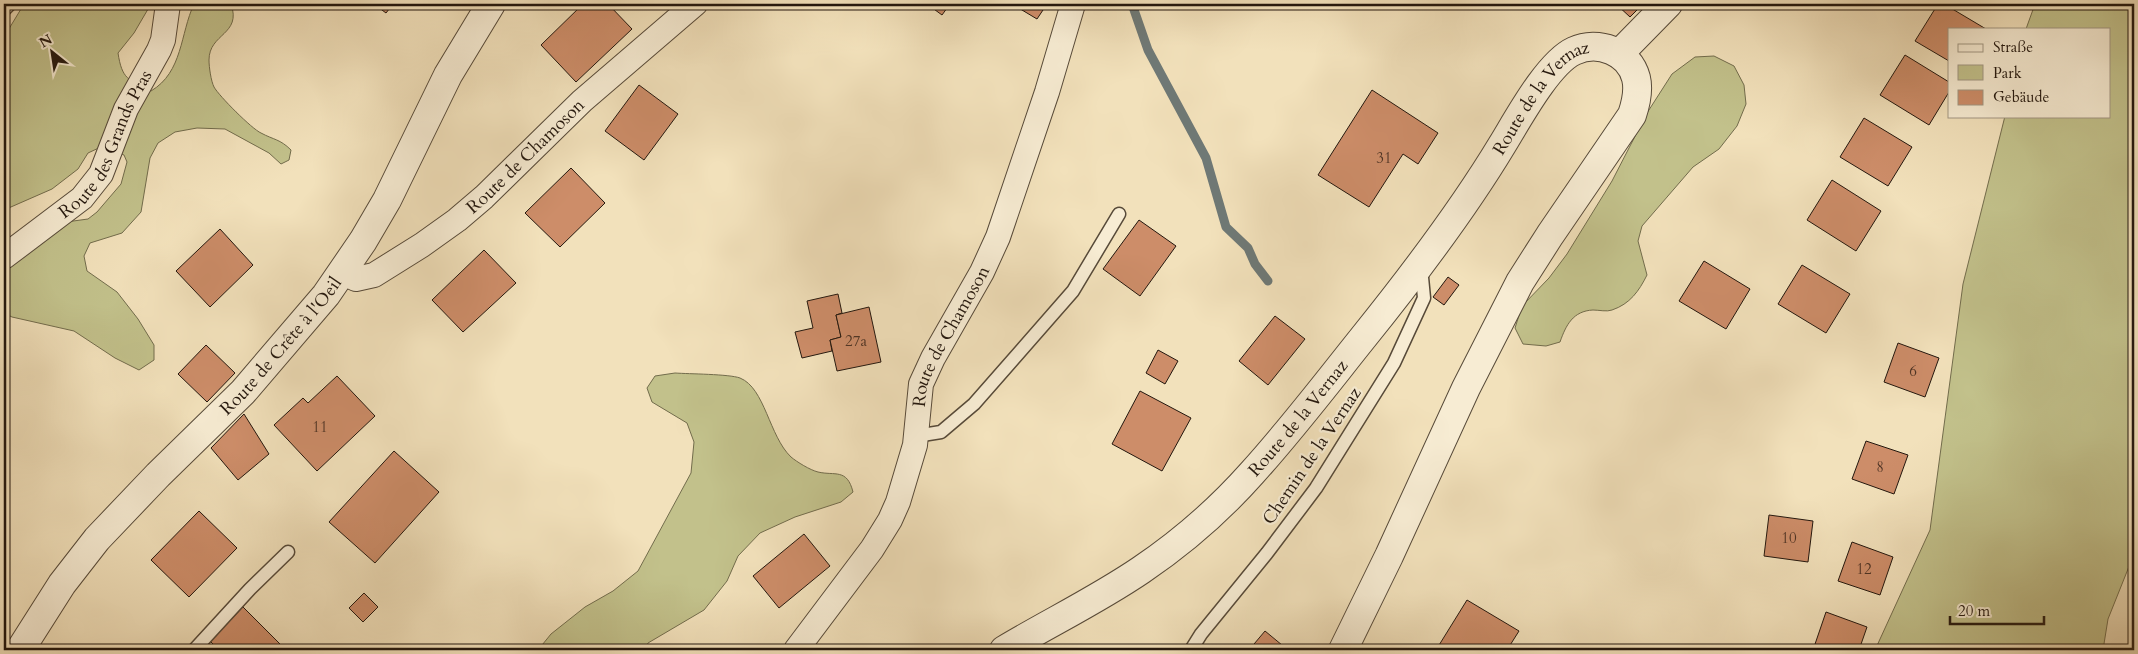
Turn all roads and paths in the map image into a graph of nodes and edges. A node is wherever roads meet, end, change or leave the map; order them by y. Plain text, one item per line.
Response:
1 (10, 4) edge
2 (168, 4) edge
3 (491, 4) edge
4 (695, 4) edge
5 (1073, 4) edge
6 (1668, 4) edge
7 (4, 10) edge
8 (1619, 54) junction
9 (1119, 214) dead end
10 (4, 258) edge
11 (1420, 264) junction
12 (342, 273) junction
13 (916, 436) junction
14 (288, 552) dead end
15 (20, 650) edge
16 (194, 650) edge
17 (796, 650) edge
18 (1004, 650) edge
19 (1191, 650) edge
20 (1342, 650) edge

1 - 7 lane
2 - 10 street, Route des Grands Pras
3 - 12 street, Route de Crête à l'Oeil
4 - 12 street, Route de Chamoson
5 - 13 street, Route de Chamoson
6 - 8 street
8 - 11 street, Route de la Vernaz
8 - 20 street, Route de la Vernaz
9 - 13 lane
11 - 18 street, Route de la Vernaz
11 - 19 lane, Chemin de la Vernaz
12 - 15 street, Route de Crête à l'Oeil
13 - 17 street, Route de Chamoson
14 - 16 lane

